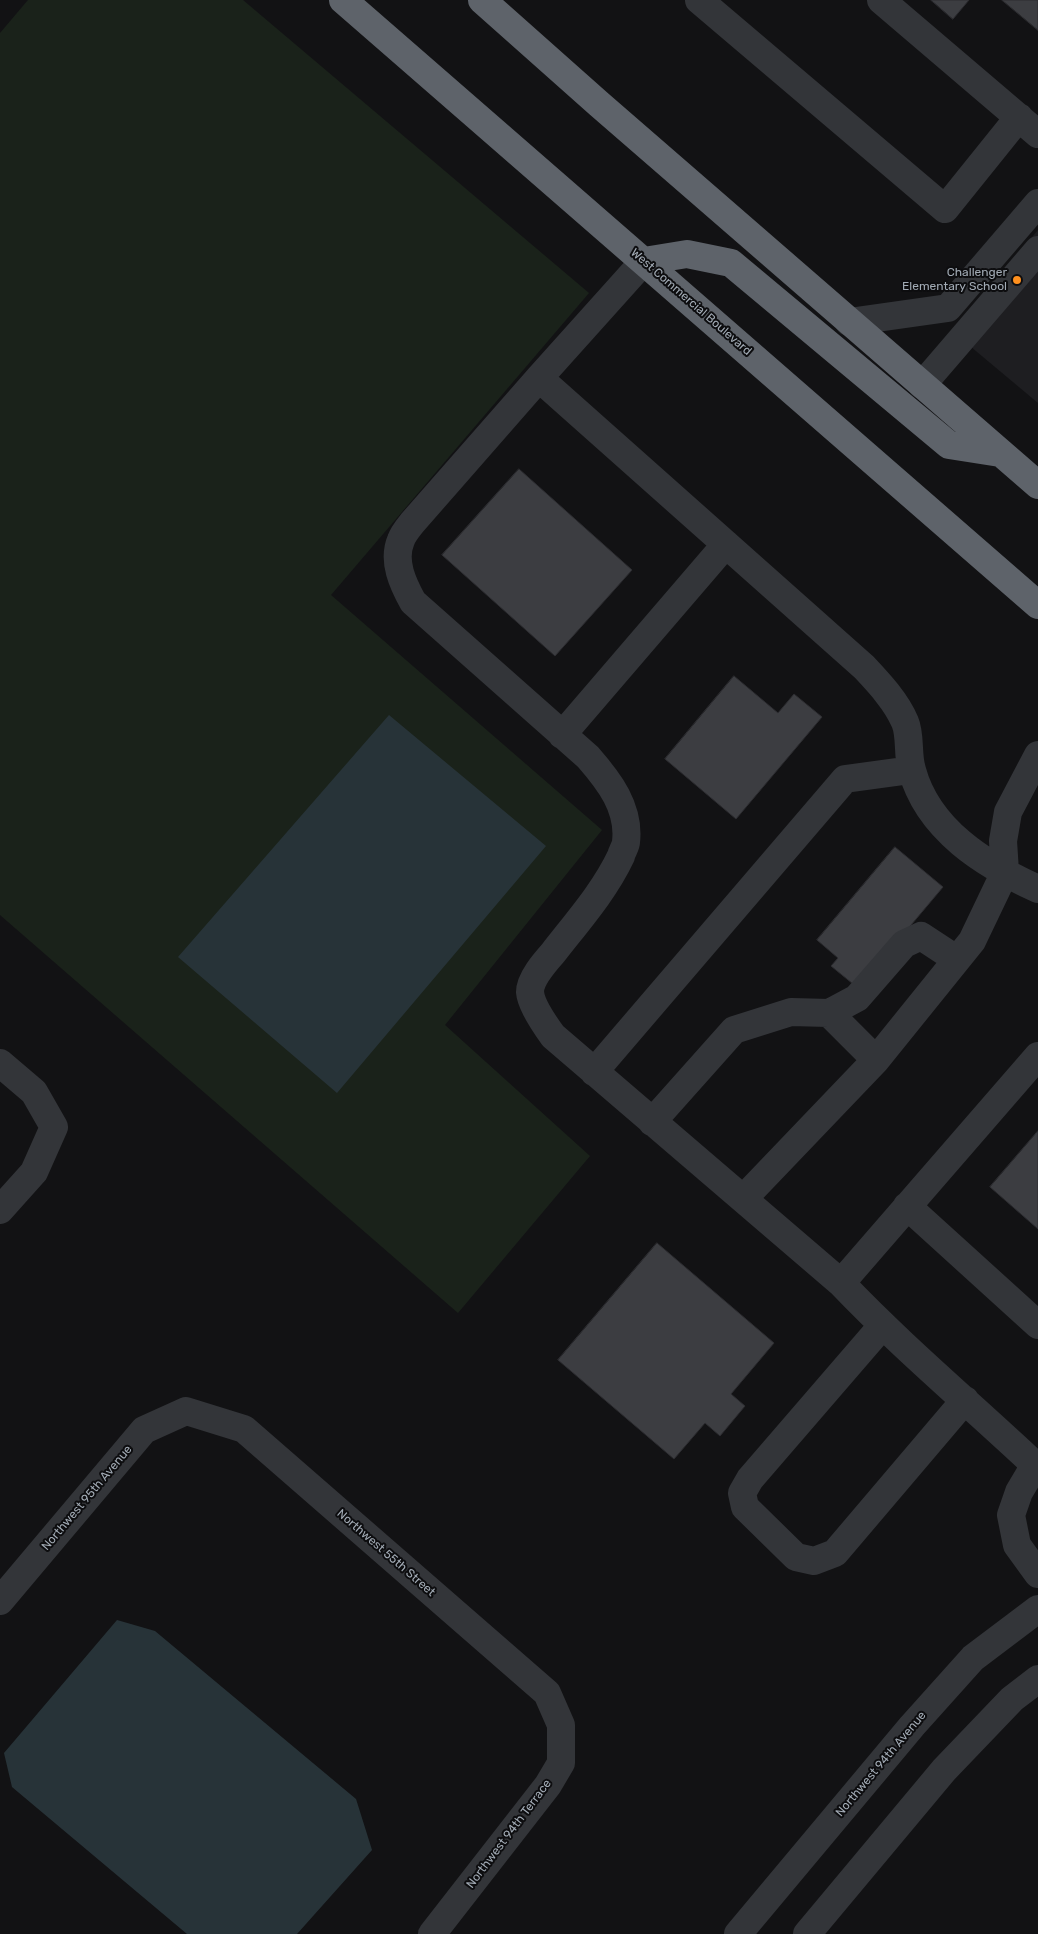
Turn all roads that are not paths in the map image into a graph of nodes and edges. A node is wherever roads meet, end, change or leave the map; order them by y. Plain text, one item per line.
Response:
1 (343, 0) edge
2 (482, 0) edge
3 (699, 0) edge
4 (881, 0) edge
5 (1029, 126) edge
6 (1038, 203) edge
7 (1038, 250) edge
8 (644, 261) junction
9 (849, 322) junction
10 (539, 378) junction
11 (922, 386) junction
12 (1000, 453) junction
13 (1038, 485) edge
14 (726, 544) junction
15 (1038, 605) edge
16 (562, 735) junction
17 (1038, 755) edge
18 (912, 770) junction
19 (1005, 872) junction
20 (1038, 889) edge
21 (956, 959) junction
22 (829, 1013) junction
23 (1038, 1056) edge
24 (876, 1060) junction
25 (0, 1063) edge
26 (594, 1072) junction
27 (652, 1122) junction
28 (743, 1199) junction
29 (907, 1206) junction
30 (0, 1210) edge
31 (841, 1283) junction
32 (1038, 1325) edge
33 (882, 1326) junction
34 (965, 1400) junction
35 (186, 1411) joint
36 (1036, 1463) edge
37 (1038, 1574) edge
38 (0, 1601) edge
39 (1038, 1609) edge
40 (1038, 1679) edge
41 (561, 1725) joint
42 (432, 1934) edge
43 (738, 1934) edge
44 (807, 1934) edge

1 - 8 highway, West Commercial Boulevard
2 - 9 highway
3 - 5 street
4 - 5 street
6 - 9 street
7 - 11 street
8 - 10 street
8 - 12 highway
8 - 15 highway, West Commercial Boulevard
9 - 11 highway
10 - 14 street
10 - 16 street
11 - 12 highway
12 - 13 highway
14 - 16 street
14 - 18 street
16 - 26 street
17 - 19 street
18 - 19 street
18 - 26 street
19 - 20 street
19 - 21 street
21 - 22 street
21 - 24 street
22 - 24 street
22 - 27 street
23 - 29 street
24 - 28 street
25 - 30 street
26 - 27 street
27 - 28 street
28 - 31 street
29 - 31 street
29 - 32 street
31 - 33 street
33 - 34 street
33 - 34 street
34 - 36 street
35 - 38 street, Northwest 95th Avenue
35 - 41 street, Northwest 55th Street
36 - 37 street
39 - 43 street, Northwest 94th Avenue
40 - 44 street
41 - 42 street, Northwest 94th Terrace

